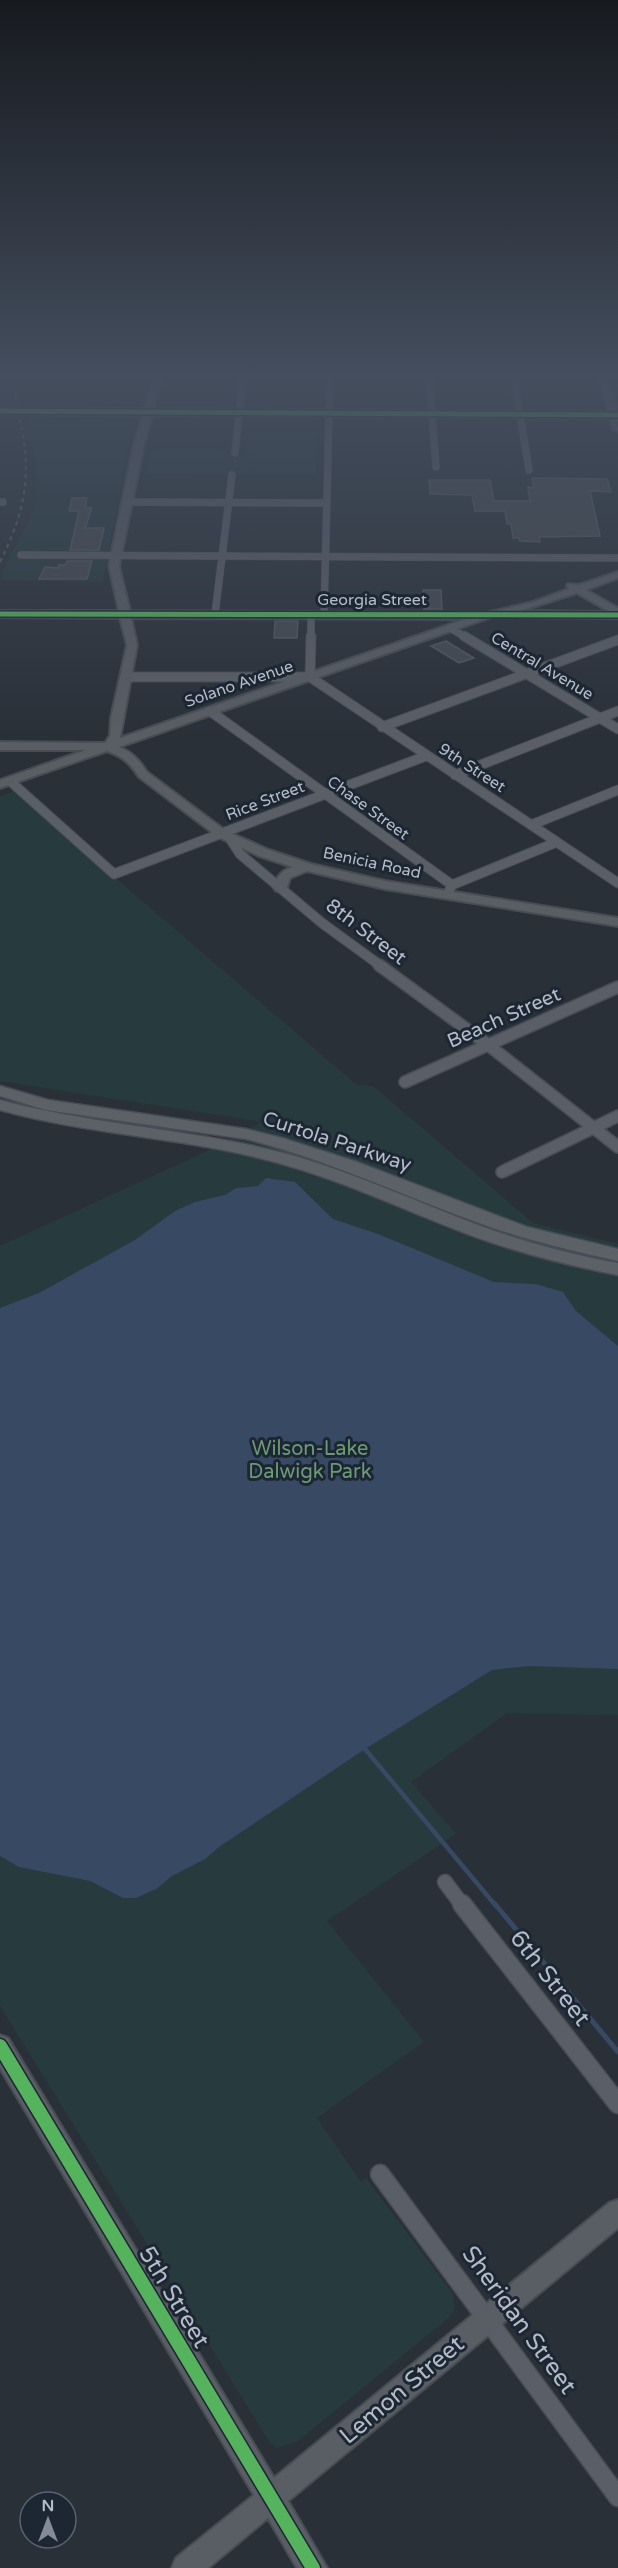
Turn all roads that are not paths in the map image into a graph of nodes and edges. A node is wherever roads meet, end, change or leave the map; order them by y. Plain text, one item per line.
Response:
1 (127, 497) edge
2 (230, 497) edge
3 (326, 497) edge
4 (126, 502) junction
5 (229, 502) junction
6 (326, 503) junction
7 (117, 554) junction
8 (222, 554) junction
9 (21, 555) dead end
10 (325, 555) junction
11 (618, 558) edge
12 (618, 566) edge
13 (618, 575) edge
14 (573, 586) junction
15 (536, 604) junction
16 (0, 612) edge
17 (125, 613) junction
18 (148, 614) junction
19 (215, 614) junction
20 (554, 614) junction
21 (618, 614) edge
22 (310, 615) junction
23 (324, 615) junction
24 (488, 615) junction
25 (416, 616) junction
26 (446, 630) junction
27 (131, 635) junction
28 (618, 640) edge
29 (526, 674) junction
30 (126, 677) junction
31 (310, 677) junction
32 (210, 711) junction
33 (618, 711) edge
34 (117, 718) junction
35 (600, 718) junction
36 (382, 727) junction
37 (618, 729) edge
38 (150, 732) junction
39 (0, 746) edge
40 (36, 746) junction
41 (108, 747) junction
42 (426, 756) junction
43 (51, 766) junction
44 (455, 775) junction
45 (5, 782) edge
46 (618, 790) edge
47 (323, 794) junction
48 (531, 825) junction
49 (226, 837) junction
50 (557, 842) junction
51 (307, 867) junction
52 (617, 881) edge
53 (281, 888) junction
54 (450, 890) junction
55 (618, 922) edge
56 (618, 987) edge
57 (487, 1044) junction
58 (405, 1082) dead end
59 (0, 1091) edge
60 (0, 1105) edge
61 (618, 1116) edge
62 (594, 1129) junction
63 (618, 1147) edge
64 (502, 1172) dead end
65 (618, 1255) edge
66 (618, 1269) edge
67 (445, 1882) dead end
68 (0, 2046) edge
69 (618, 2104) edge
70 (380, 2174) dead end
71 (618, 2212) edge
72 (487, 2319) junction
73 (618, 2497) edge
74 (271, 2498) junction
75 (186, 2568) edge
76 (313, 2568) edge

1 - 4 street
2 - 5 street
3 - 6 street
4 - 5 street
4 - 7 street
5 - 6 street
5 - 8 street
6 - 10 street
7 - 8 street
7 - 9 street
7 - 17 street
8 - 10 street
8 - 19 street
10 - 11 street
10 - 23 street
12 - 14 street, Solano Avenue
13 - 14 street, Solano Avenue
14 - 15 street, Solano Avenue
14 - 21 street
14 - 24 street, Solano Avenue
15 - 20 street
15 - 24 street, Solano Avenue
16 - 17 street, Georgia Street
17 - 18 street, Georgia Street
17 - 27 street
18 - 19 street, Georgia Street
18 - 27 street
19 - 22 street, Georgia Street
20 - 21 street, Georgia Street
20 - 24 street, Georgia Street
22 - 23 street, Georgia Street
22 - 31 street
23 - 25 street, Georgia Street
24 - 25 street, Georgia Street
24 - 26 street, Solano Avenue
25 - 26 street
26 - 29 street, Central Avenue
26 - 31 street, Solano Avenue
27 - 30 street
28 - 29 street
29 - 35 street, Central Avenue
29 - 36 street
30 - 31 street
30 - 34 street
31 - 32 street, Solano Avenue
31 - 36 street, 9th Street
32 - 38 street, Solano Avenue
32 - 47 street, Chase Street
33 - 35 street
34 - 38 street
34 - 41 street
35 - 37 street, Central Avenue
35 - 44 street
36 - 42 street, 9th Street
38 - 41 street, Solano Avenue
39 - 40 street
40 - 41 street
40 - 43 street
41 - 43 street, Solano Avenue
41 - 49 street, Benicia Road
42 - 44 street, 9th Street
42 - 47 street, Rice Street
43 - 45 street, Solano Avenue
44 - 48 street, 9th Street
45 - 49 street, Rice Street
46 - 48 street
47 - 49 street, Rice Street
47 - 54 street, Chase Street
48 - 50 street, 9th Street
49 - 51 street, Benicia Road
49 - 53 street, 8th Street
50 - 52 street, 9th Street
50 - 54 street
51 - 53 street
51 - 54 street, Benicia Road
53 - 57 street, 8th Street
54 - 55 street, Benicia Road
56 - 57 street, Beach Street
57 - 58 street, Beach Street
57 - 62 street, 8th Street
59 - 65 main road, Curtola Parkway
60 - 66 main road, Curtola Parkway
61 - 62 street
62 - 63 street, 8th Street
62 - 64 street
67 - 69 street, 6th Street
68 - 74 street, 5th Street
70 - 72 street, Sheridan Street
71 - 72 street, Lemon Street
72 - 73 street, Sheridan Street
72 - 74 street, Lemon Street
74 - 75 street, Lemon Street
74 - 76 street, 5th Street

